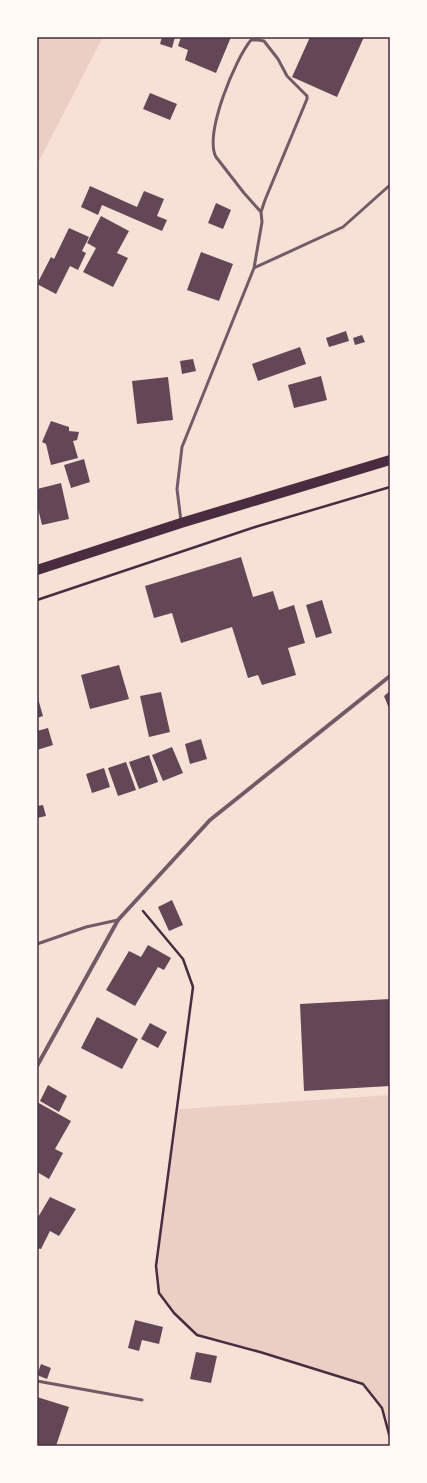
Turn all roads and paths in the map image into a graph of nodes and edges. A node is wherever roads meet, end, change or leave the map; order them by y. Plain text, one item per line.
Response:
1 (390, 185) edge
2 (261, 212) junction
3 (254, 268) junction
4 (390, 460) edge
5 (390, 487) edge
6 (182, 523) junction
7 (37, 570) edge
8 (37, 600) edge
9 (390, 676) edge
10 (135, 902) junction
11 (118, 920) junction
12 (37, 944) edge
13 (37, 1066) edge
14 (37, 1381) edge
15 (142, 1400) dead end
16 (390, 1438) edge

1 - 3 lane
2 - 2 lane
2 - 3 lane
3 - 6 lane
4 - 6 main road
5 - 8 path
6 - 7 main road
9 - 10 street
10 - 11 street
10 - 16 path
11 - 12 lane
11 - 13 street
14 - 15 lane

